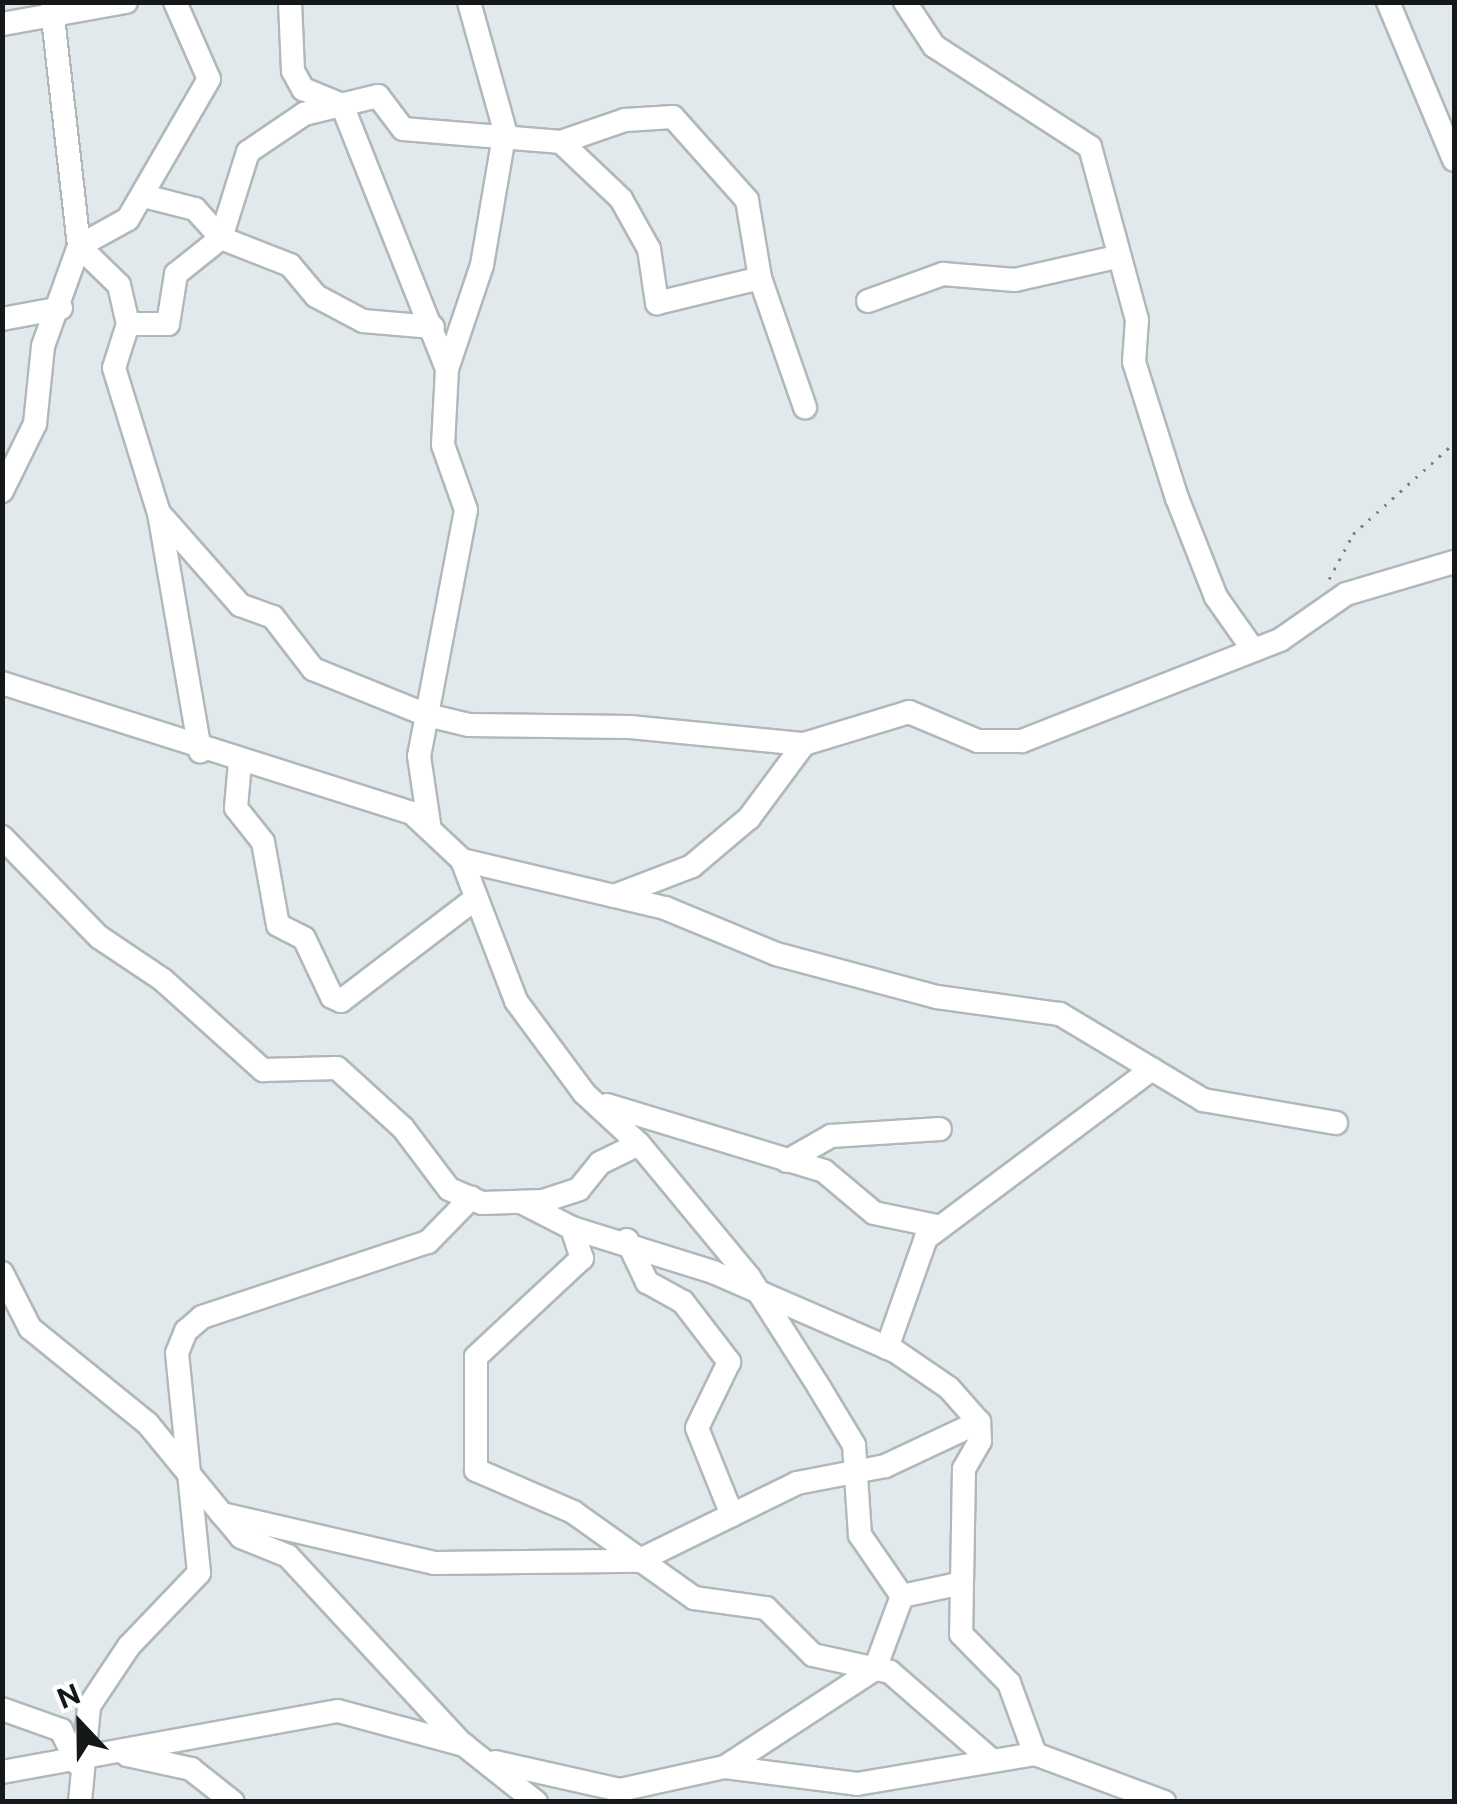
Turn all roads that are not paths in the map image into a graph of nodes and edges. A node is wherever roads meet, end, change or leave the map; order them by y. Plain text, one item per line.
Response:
1 (126, 2) edge
2 (176, 2) edge
3 (290, 2) edge
4 (469, 2) edge
5 (905, 2) edge
6 (1388, 2) edge
7 (52, 9) edge
8 (2, 24) edge
9 (342, 105) junction
10 (504, 131) junction
11 (561, 142) junction
12 (1454, 160) edge
13 (144, 196) junction
14 (221, 238) junction
15 (79, 246) junction
16 (1116, 257) junction
17 (760, 278) junction
18 (868, 300) dead end
19 (61, 308) junction
20 (2, 319) edge
21 (128, 324) junction
22 (433, 327) junction
23 (447, 370) junction
24 (805, 407) dead end
25 (2, 491) edge
26 (158, 513) junction
27 (1454, 562) edge
28 (1252, 648) junction
29 (2, 684) edge
30 (427, 715) junction
31 (804, 744) junction
32 (200, 750) junction
33 (240, 762) junction
34 (429, 824) junction
35 (2, 837) edge
36 (462, 860) junction
37 (614, 896) junction
38 (476, 898) junction
39 (1152, 1069) junction
40 (584, 1093) junction
41 (1336, 1123) dead end
42 (940, 1129) dead end
43 (639, 1144) junction
44 (787, 1161) junction
45 (471, 1198) junction
46 (520, 1202) junction
47 (937, 1226) junction
48 (572, 1228) junction
49 (627, 1240) junction
50 (2, 1273) edge
51 (766, 1302) junction
52 (886, 1348) junction
53 (979, 1422) junction
54 (858, 1472) junction
55 (187, 1479) junction
56 (222, 1514) junction
57 (732, 1515) junction
58 (638, 1561) junction
59 (958, 1584) junction
60 (902, 1596) junction
61 (875, 1669) junction
62 (2, 1710) edge
63 (464, 1745) junction
64 (119, 1754) junction
65 (1035, 1754) junction
66 (989, 1758) junction
67 (487, 1760) junction
68 (77, 1763) junction
69 (725, 1768) junction
70 (2, 1772) edge
71 (80, 1802) edge
72 (233, 1802) edge
73 (536, 1802) edge
74 (1164, 1802) edge

1 - 7 street
2 - 13 street
3 - 9 street
4 - 10 street
5 - 16 street
6 - 12 street
7 - 8 street
7 - 15 street
9 - 10 street
9 - 14 street
9 - 22 street
10 - 11 street
10 - 23 street
11 - 17 street
11 - 17 street
13 - 14 street
13 - 15 street
14 - 21 street
14 - 22 street
15 - 19 street
15 - 21 street
16 - 18 street
16 - 28 street
17 - 24 street
19 - 20 street
19 - 25 street
21 - 26 street
22 - 23 street
23 - 30 street
26 - 30 street
26 - 32 street
27 - 28 street
28 - 31 street
29 - 32 street
30 - 31 street
30 - 34 street
31 - 37 street
32 - 33 street
33 - 34 street
33 - 38 street
34 - 36 street
35 - 45 street
36 - 37 street
36 - 38 street
37 - 39 street
38 - 40 street
39 - 41 street
39 - 47 street
40 - 43 street
40 - 44 street
42 - 44 street
43 - 46 street
43 - 51 street
44 - 47 street
45 - 46 street
45 - 55 street
46 - 48 street
47 - 52 street
48 - 49 street
48 - 58 street
49 - 51 street
49 - 57 street
50 - 55 street
51 - 52 street
51 - 54 street
52 - 53 street
53 - 54 street
53 - 59 street
54 - 57 street
54 - 60 street
55 - 56 street
55 - 68 street
56 - 58 street
56 - 63 street
57 - 58 street
58 - 61 street
59 - 60 street
59 - 65 street
60 - 61 street
61 - 66 street
61 - 69 street
62 - 68 street
63 - 64 street
63 - 67 street
64 - 68 street
64 - 72 street
65 - 66 street
65 - 74 street
66 - 69 street
67 - 69 street
67 - 73 street
68 - 70 street
68 - 71 street

